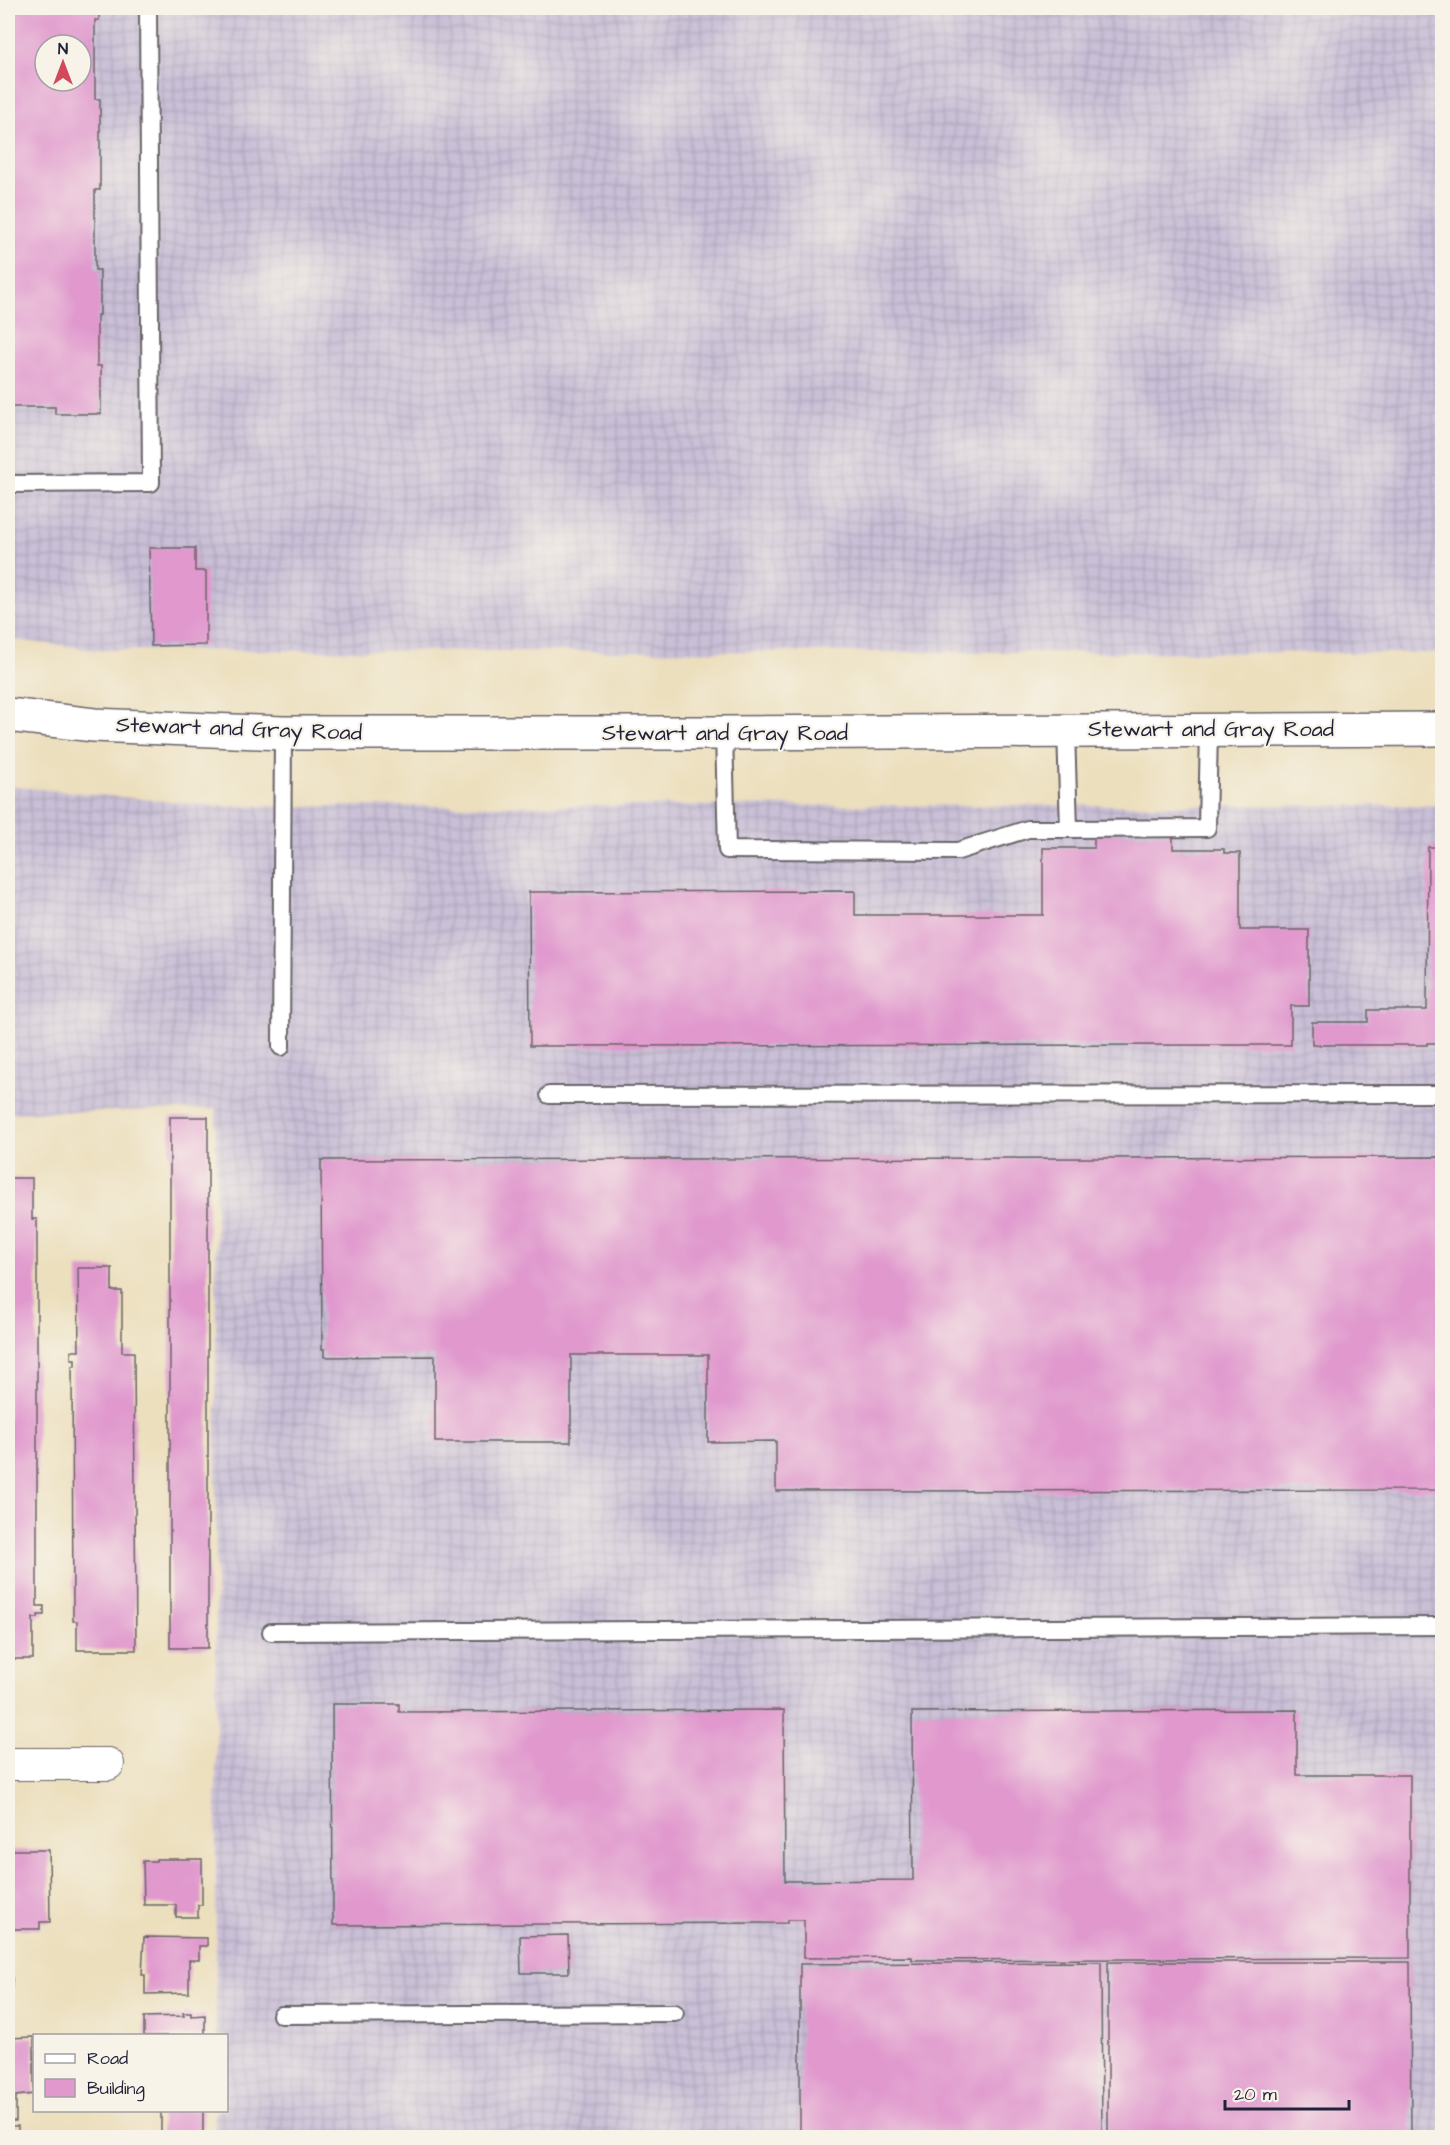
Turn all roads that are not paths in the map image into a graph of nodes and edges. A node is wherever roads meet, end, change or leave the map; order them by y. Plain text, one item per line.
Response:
1 (148, 8) edge
2 (8, 484) edge
3 (8, 716) edge
4 (1443, 729) edge
5 (1066, 730) junction
6 (1209, 730) junction
7 (283, 733) junction
8 (724, 733) junction
9 (1069, 830) junction
10 (281, 1047) dead end
11 (1443, 1094) edge
12 (549, 1095) dead end
13 (1443, 1626) edge
14 (271, 1632) dead end
15 (8, 1764) edge
16 (108, 1764) dead end
17 (675, 2013) dead end
18 (281, 2015) dead end

1 - 2 lane
3 - 7 main road, Stewart and Gray Road
4 - 6 main road, Stewart and Gray Road
5 - 6 main road, Stewart and Gray Road
5 - 8 main road, Stewart and Gray Road
5 - 9 lane
6 - 9 lane
7 - 8 main road, Stewart and Gray Road
7 - 10 lane
8 - 9 lane
11 - 12 lane
13 - 14 lane
15 - 16 street
17 - 18 lane

